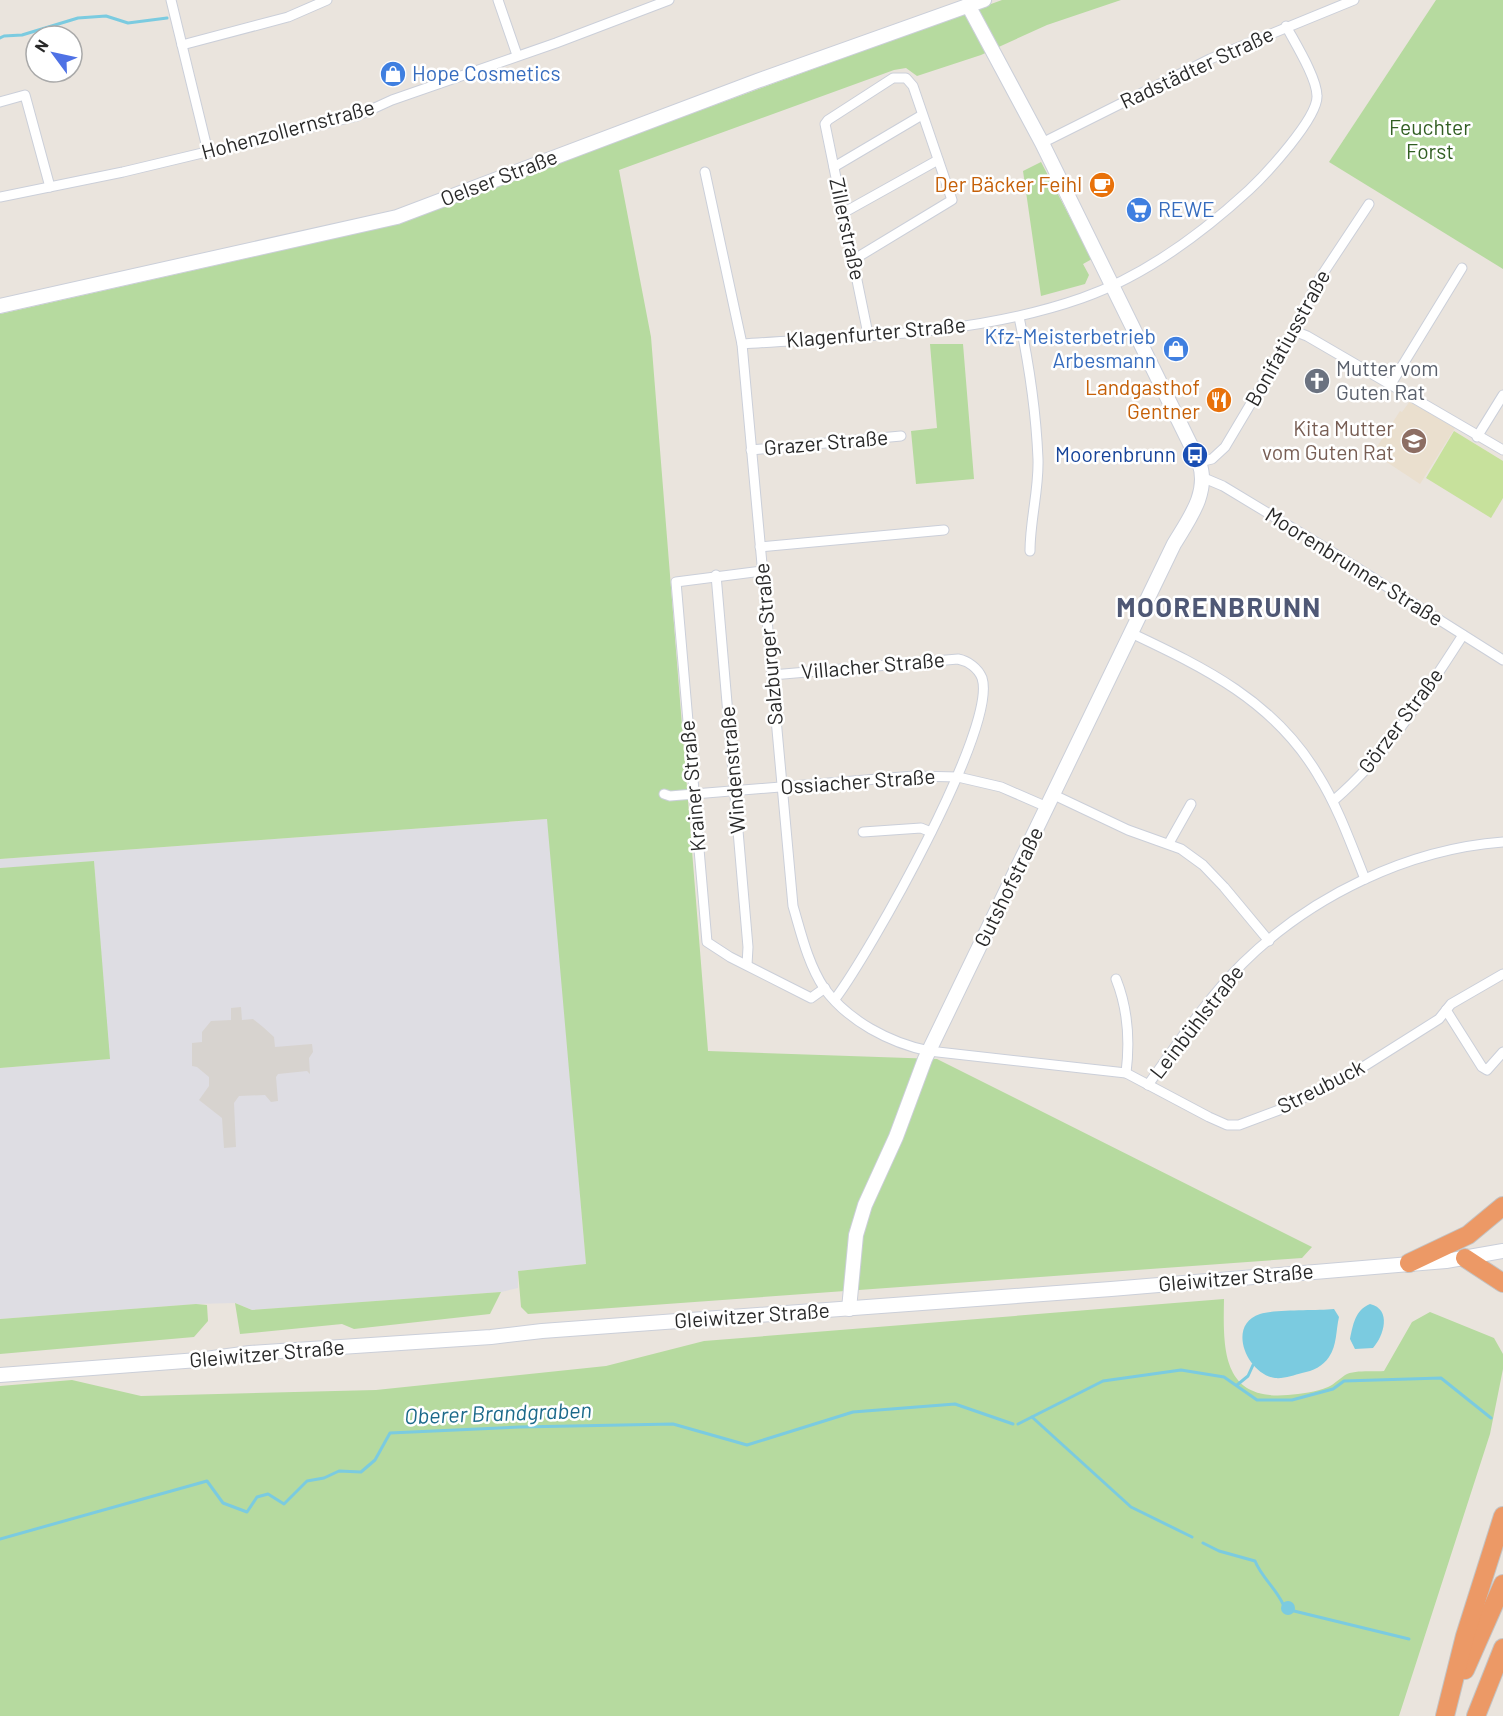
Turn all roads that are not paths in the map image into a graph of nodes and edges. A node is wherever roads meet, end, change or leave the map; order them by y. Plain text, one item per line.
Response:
1 (171, 0) edge
2 (327, 0) edge
3 (498, 0) edge
4 (669, 0) edge
5 (984, 0) edge
6 (1354, 0) edge
7 (967, 3) edge
8 (1286, 26) junction
9 (182, 45) junction
10 (517, 55) junction
11 (0, 102) edge
12 (922, 115) junction
13 (1042, 143) junction
14 (208, 152) junction
15 (938, 160) junction
16 (834, 167) junction
17 (705, 172) dead end
18 (50, 187) junction
19 (0, 197) edge
20 (1369, 204) dead end
21 (843, 213) junction
22 (853, 260) junction
23 (1462, 268) dead end
24 (1112, 285) junction
25 (0, 306) edge
26 (1019, 317) junction
27 (1294, 330) junction
28 (868, 334) junction
29 (742, 344) junction
30 (1391, 384) junction
31 (1503, 396) edge
32 (901, 436) dead end
33 (1478, 437) junction
34 (751, 450) junction
35 (1503, 450) edge
36 (1199, 462) junction
37 (1204, 478) junction
38 (944, 530) dead end
39 (760, 547) junction
40 (1030, 551) dead end
41 (762, 571) junction
42 (716, 575) junction
43 (1131, 633) junction
44 (1462, 635) junction
45 (1503, 660) edge
46 (772, 675) junction
47 (958, 777) junction
48 (782, 786) junction
49 (736, 792) junction
50 (664, 794) dead end
51 (693, 794) junction
52 (1050, 801) junction
53 (1333, 801) junction
54 (1191, 804) dead end
55 (931, 831) junction
56 (863, 832) dead end
57 (1503, 842) edge
58 (1169, 843) junction
59 (1365, 879) junction
60 (1269, 941) junction
61 (747, 964) junction
62 (1503, 974) edge
63 (1116, 979) dead end
64 (825, 988) junction
65 (835, 999) junction
66 (1446, 1010) junction
67 (929, 1051) junction
68 (1503, 1052) edge
69 (1126, 1073) junction
70 (1148, 1085) junction
71 (1503, 1206) edge
72 (1503, 1251) edge
73 (1465, 1258) junction
74 (1409, 1263) junction
75 (1503, 1282) edge
76 (849, 1309) junction
77 (0, 1375) edge
78 (1503, 1516) edge
79 (1503, 1584) edge
80 (1503, 1648) edge
81 (1446, 1716) edge
82 (1476, 1716) edge

1 - 9 street
2 - 9 street
3 - 10 street
4 - 10 street, Hohenzollernstraße
5 - 7 main road, Oelser Straße
6 - 8 street, Radstädter Straße
7 - 13 main road
7 - 25 main road, Oelser Straße
8 - 13 street, Radstädter Straße
8 - 24 street, Klagenfurter Straße
9 - 14 street
10 - 14 street, Hohenzollernstraße
11 - 18 street
12 - 15 street
12 - 16 street
12 - 16 street, Zillerstraße
13 - 24 main road
14 - 18 street, Hohenzollernstraße
15 - 21 street
15 - 22 street
16 - 21 street, Zillerstraße
17 - 29 street, Salzburger Straße
18 - 19 street, Hohenzollernstraße
20 - 27 street, Bonifatiusstraße
21 - 22 street, Zillerstraße
22 - 28 street, Zillerstraße
23 - 30 street
24 - 26 street, Klagenfurter Straße
24 - 36 main road
26 - 28 street, Klagenfurter Straße
26 - 40 street
27 - 30 street
27 - 36 street, Bonifatiusstraße
28 - 29 street, Klagenfurter Straße
29 - 34 street, Salzburger Straße
30 - 33 street
31 - 33 street
32 - 34 street, Grazer Straße
33 - 35 street
34 - 39 street, Salzburger Straße
36 - 37 main road
37 - 43 main road, Gutshofstraße
37 - 44 street, Moorenbrunner Straße
38 - 39 street
39 - 41 street, Salzburger Straße
41 - 42 street, Krainer Straße
41 - 46 street, Salzburger Straße
42 - 49 street, Windenstraße
42 - 51 street, Krainer Straße
43 - 52 main road, Gutshofstraße
43 - 53 street
44 - 45 street, Moorenbrunner Straße
44 - 53 street, Görzer Straße
46 - 47 street, Villacher Straße
46 - 48 street, Salzburger Straße
47 - 48 street, Ossiacher Straße
47 - 52 street, Ossiacher Straße
47 - 55 street, Villacher Straße
48 - 49 street, Ossiacher Straße
48 - 64 street, Salzburger Straße
49 - 51 street, Ossiacher Straße
49 - 61 street, Windenstraße
50 - 51 street, Ossiacher Straße
51 - 61 street, Krainer Straße
52 - 58 street, Ossiacher Straße
52 - 67 main road, Gutshofstraße
53 - 59 street
54 - 58 street
55 - 56 street
55 - 65 street, Villacher Straße
57 - 59 street, Leinbühlstraße
58 - 60 street, Ossiacher Straße
59 - 60 street, Leinbühlstraße
60 - 70 street, Leinbühlstraße
61 - 64 street, Krainer Straße
62 - 66 street, Streubuck
63 - 69 street
64 - 65 street, Salzburger Straße
65 - 67 street, Salzburger Straße
66 - 68 street
66 - 70 street, Streubuck
67 - 69 street, Streubuck
67 - 76 main road, Gutshofstraße
69 - 70 street, Streubuck
71 - 74 highway
72 - 73 main road, Gleiwitzer Straße
73 - 74 main road, Gleiwitzer Straße
73 - 75 highway
74 - 76 main road, Gleiwitzer Straße
76 - 77 main road, Gleiwitzer Straße
78 - 81 highway
79 - 81 highway
80 - 82 highway

